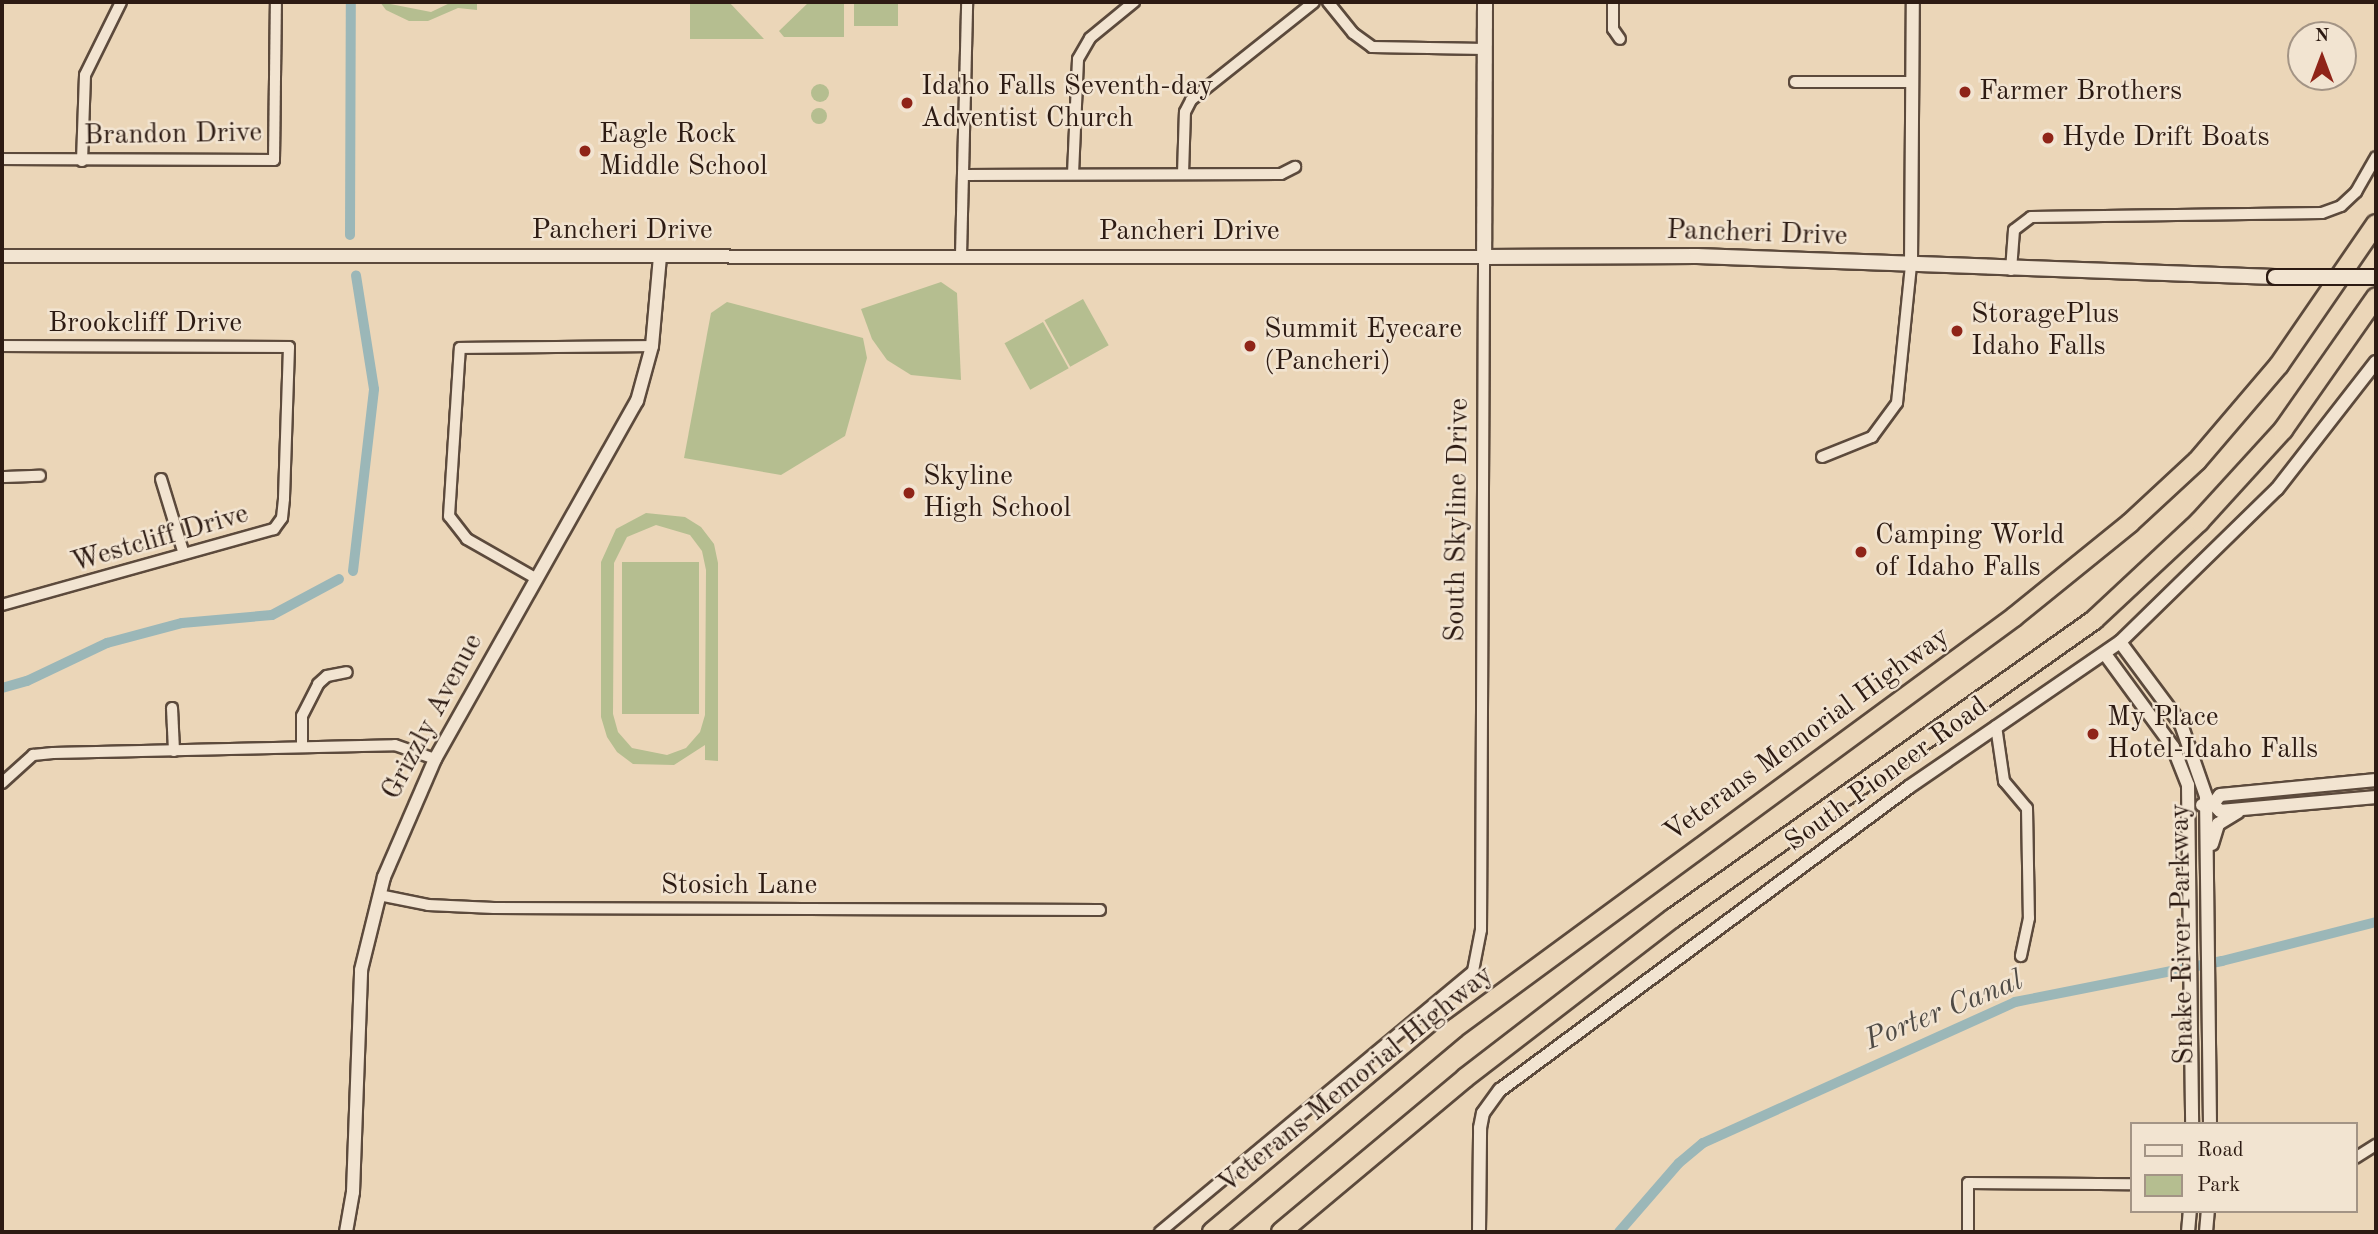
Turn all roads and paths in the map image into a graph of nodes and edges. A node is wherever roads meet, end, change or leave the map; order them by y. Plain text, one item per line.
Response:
1 (121, 2) edge
2 (275, 2) edge
3 (967, 2) edge
4 (1134, 2) edge
5 (1314, 2) edge
6 (1328, 2) edge
7 (1485, 2) edge
8 (1613, 2) edge
9 (1913, 2) edge
10 (1620, 39) dead end
11 (1485, 49) junction
12 (1795, 82) dead end
13 (1913, 82) junction
14 (2376, 157) edge
15 (2, 159) edge
16 (82, 160) junction
17 (1295, 167) dead end
18 (1073, 174) junction
19 (1183, 174) junction
20 (963, 175) junction
21 (2376, 224) edge
22 (961, 255) junction
23 (2, 256) edge
24 (660, 256) junction
25 (1484, 257) junction
26 (1911, 264) junction
27 (2011, 270) junction
28 (2376, 276) edge
29 (2376, 297) edge
30 (2, 346) edge
31 (652, 346) junction
32 (289, 347) joint
33 (2376, 362) edge
34 (1822, 457) dead end
35 (40, 476) dead end
36 (2, 477) edge
37 (162, 480) dead end
38 (184, 554) junction
39 (537, 579) junction
40 (2, 605) edge
41 (2120, 642) junction
42 (2105, 654) junction
43 (346, 671) dead end
44 (172, 708) dead end
45 (1996, 726) junction
46 (302, 745) junction
47 (174, 751) junction
48 (435, 760) junction
49 (2376, 780) edge
50 (2, 783) edge
51 (2376, 797) edge
52 (2210, 804) junction
53 (2190, 806) junction
54 (2255, 807) junction
55 (2209, 862) junction
56 (379, 895) junction
57 (1100, 910) dead end
58 (2021, 956) dead end
59 (2192, 1122) edge
60 (2210, 1122) edge
61 (2376, 1145) edge
62 (2357, 1157) edge
63 (2130, 1184) edge
64 (2190, 1213) edge
65 (2207, 1213) edge
66 (346, 1232) edge
67 (1160, 1232) edge
68 (1212, 1232) edge
69 (1281, 1232) edge
70 (1479, 1232) edge
71 (1968, 1232) edge
72 (2188, 1232) edge
73 (2206, 1232) edge

1 - 16 street
2 - 16 street, Brandon Drive
3 - 20 street
4 - 18 street
5 - 19 street
6 - 11 street
7 - 11 main road, South Skyline Drive
8 - 10 street
9 - 13 street
11 - 25 main road, South Skyline Drive
12 - 13 street
13 - 26 street
14 - 27 street
15 - 16 street, Brandon Drive
17 - 19 street
18 - 19 street
18 - 20 street
20 - 22 street
21 - 68 highway, Veterans Memorial Highway
22 - 24 street, Pancheri Drive
22 - 25 street, Pancheri Drive
23 - 24 street, Pancheri Drive
24 - 31 street, Grizzly Avenue
25 - 26 main road, Pancheri Drive
25 - 67 street, South Skyline Drive
26 - 27 main road, Pancheri Drive
26 - 34 street
27 - 28 main road, Pancheri Drive, bridge
29 - 69 highway
30 - 32 street, Brookcliff Drive
31 - 39 street, Grizzly Avenue
31 - 39 street
32 - 38 street, Westcliff Drive
33 - 41 street, South Pioneer Road
35 - 36 street
37 - 38 street
38 - 40 street, Westcliff Drive
39 - 48 street, Grizzly Avenue
41 - 42 street, South Pioneer Road
41 - 52 street, Snake River Parkway
42 - 45 street, South Pioneer Road
42 - 53 street, Snake River Parkway
43 - 46 street
44 - 47 street
45 - 58 street
45 - 70 street, South Pioneer Road
46 - 47 street
46 - 48 street
47 - 50 street
48 - 56 street, Grizzly Avenue
49 - 52 street
51 - 54 street
52 - 53 street
52 - 54 street
52 - 55 street, Snake River Parkway
53 - 59 street, Snake River Parkway
54 - 55 street
55 - 60 street, Snake River Parkway
56 - 57 street, Stosich Lane
56 - 66 street, Grizzly Avenue
61 - 62 street
63 - 71 street
64 - 72 street
65 - 73 street

